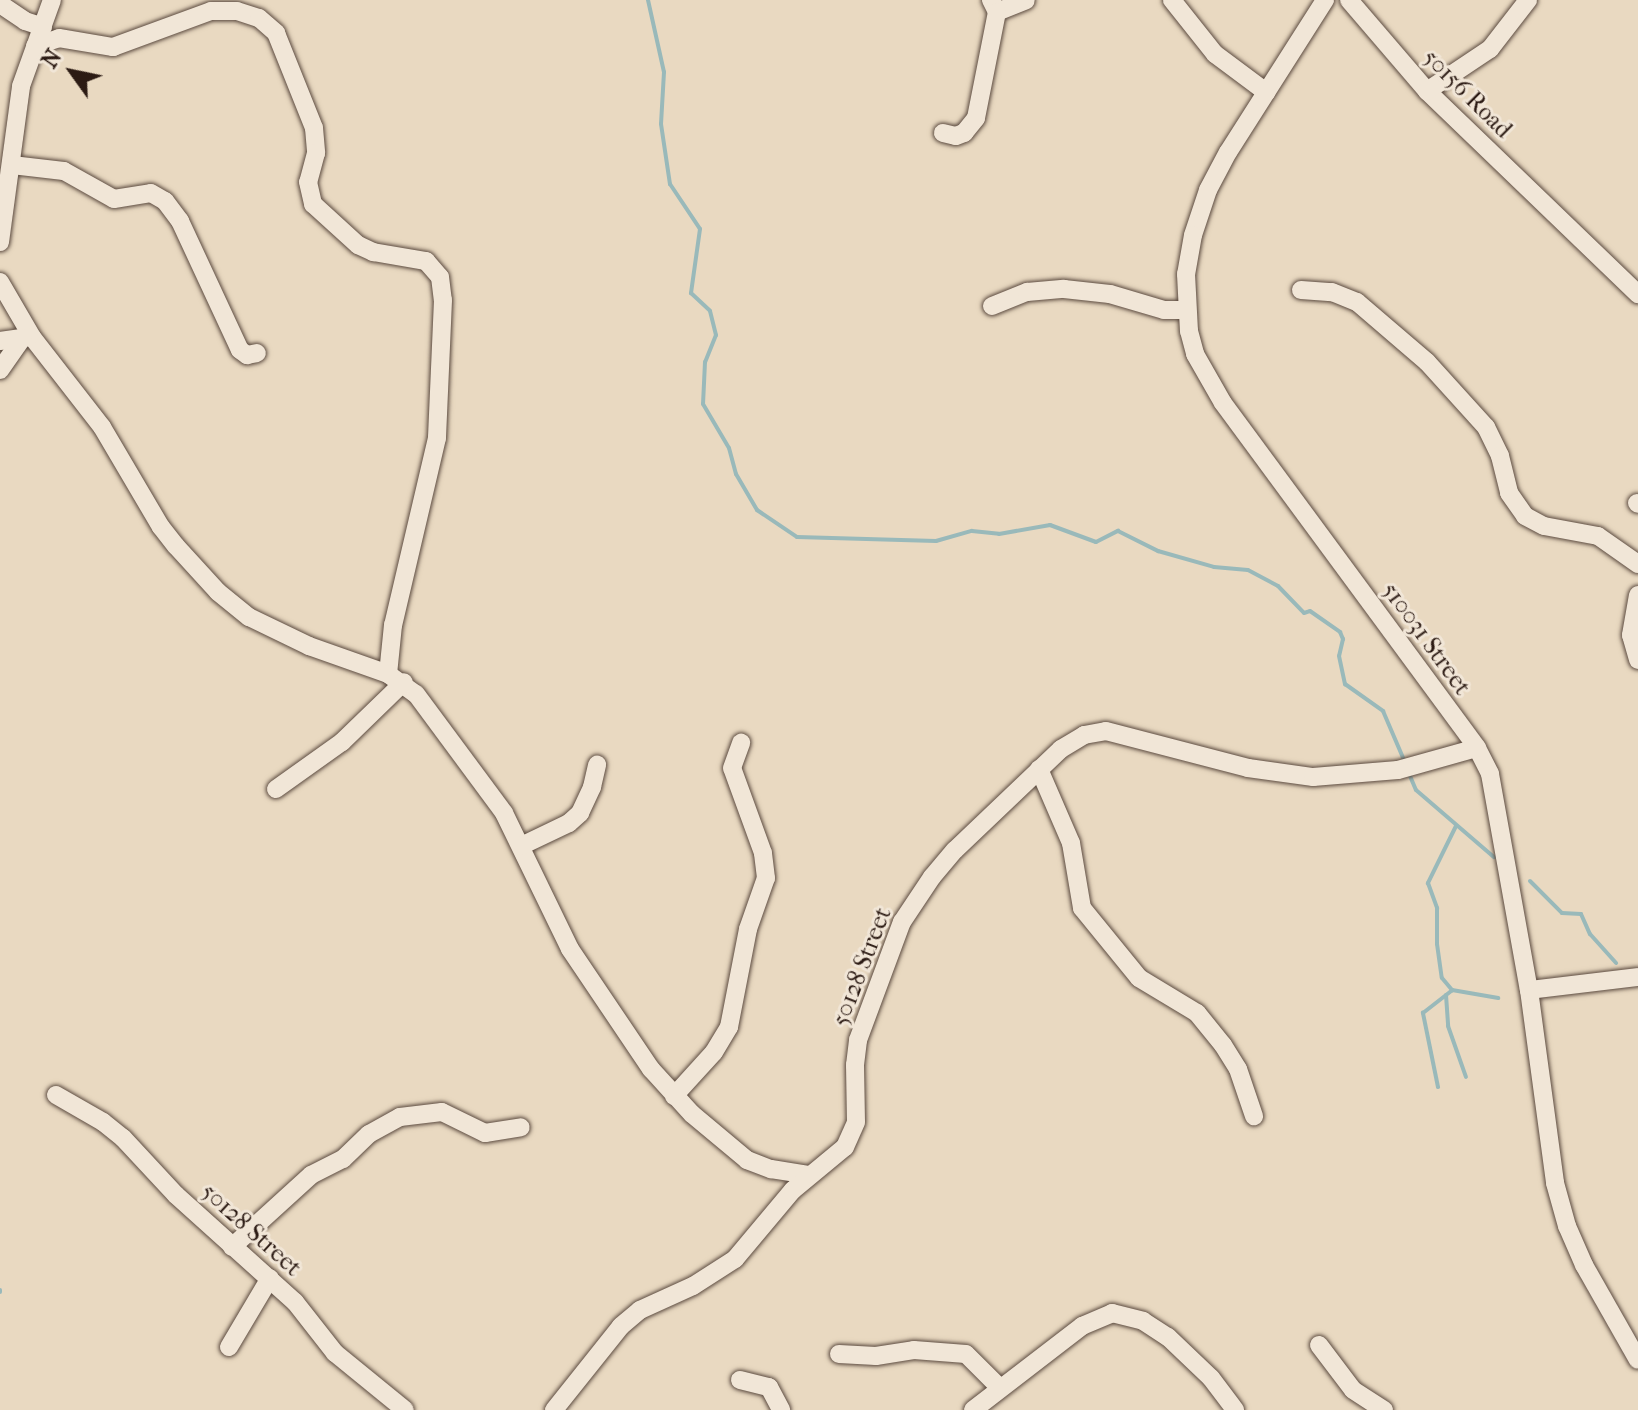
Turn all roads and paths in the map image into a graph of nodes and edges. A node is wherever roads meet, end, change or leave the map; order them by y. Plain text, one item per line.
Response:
1 (52, 0) edge
2 (1026, 0) edge
3 (1325, 0) edge
4 (1349, 0) edge
5 (1528, 0) edge
6 (1175, 2) edge
7 (0, 4) edge
8 (994, 6) edge
9 (43, 27) junction
10 (35, 46) junction
11 (1427, 91) junction
12 (1266, 92) junction
13 (943, 133) dead end
14 (12, 165) junction
15 (0, 242) edge
16 (0, 282) edge
17 (1301, 290) dead end
18 (1638, 294) edge
19 (992, 306) dead end
20 (1186, 310) junction
21 (27, 338) junction
22 (0, 341) edge
23 (257, 353) dead end
24 (0, 370) edge
25 (1638, 564) edge
26 (1638, 595) edge
27 (1638, 660) edge
28 (396, 678) junction
29 (741, 743) dead end
30 (1477, 748) junction
31 (597, 765) dead end
32 (1039, 769) junction
33 (276, 789) dead end
34 (521, 846) junction
35 (1638, 977) edge
36 (1529, 990) junction
37 (56, 1095) dead end
38 (674, 1096) junction
39 (1254, 1116) dead end
40 (521, 1127) dead end
41 (807, 1175) junction
42 (232, 1247) junction
43 (270, 1278) junction
44 (1319, 1345) dead end
45 (229, 1347) dead end
46 (839, 1354) dead end
47 (1638, 1360) edge
48 (740, 1380) dead end
49 (1000, 1388) junction
50 (405, 1410) edge
51 (554, 1410) edge
52 (781, 1410) edge
53 (973, 1410) edge
54 (1235, 1410) edge
55 (1384, 1410) edge

1 - 9 street
2 - 8 street
3 - 12 street, 510031 Street
4 - 11 street, 50156 Road
5 - 11 street
6 - 12 street
7 - 9 street
8 - 13 street
9 - 10 street
10 - 14 street
10 - 28 street
11 - 18 street, 50156 Road
12 - 20 street, 510031 Street
14 - 15 street
14 - 23 street
16 - 21 street
17 - 25 street
19 - 20 street
20 - 30 street, 510031 Street
21 - 22 street
21 - 24 street
21 - 28 street
26 - 27 street
28 - 33 street
28 - 34 street
29 - 38 street
30 - 32 street, 50128 Street
30 - 36 street, 510031 Street
31 - 34 street
32 - 39 street
32 - 41 street, 50128 Street
34 - 38 street
35 - 36 street
36 - 47 street, 510031 Street
37 - 42 street, 50128 Street
38 - 41 street
40 - 42 street
41 - 51 street, 50128 Street
42 - 43 street, 50128 Street
43 - 45 street
43 - 50 street, 50128 Street
44 - 55 street
46 - 49 street
48 - 52 street
49 - 53 street
49 - 54 street

